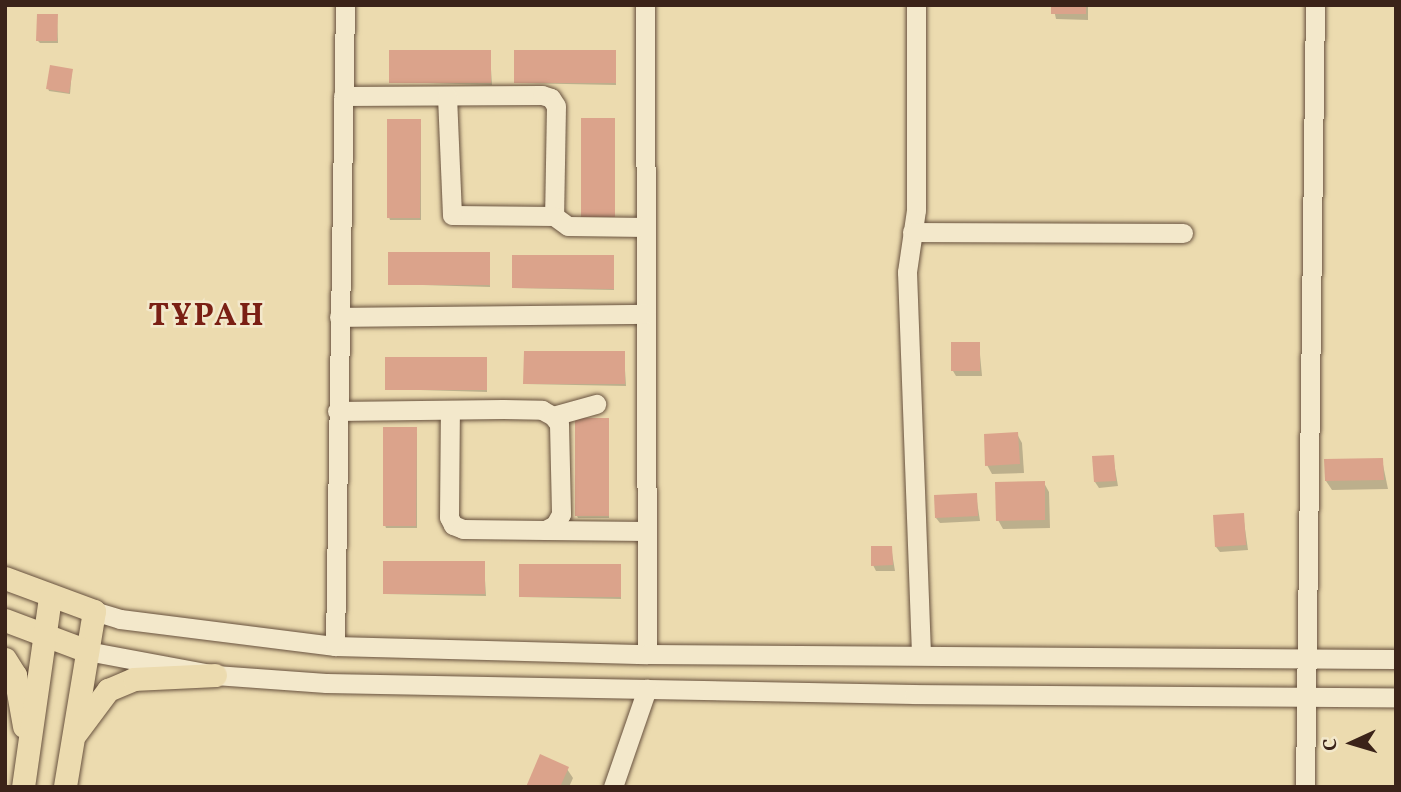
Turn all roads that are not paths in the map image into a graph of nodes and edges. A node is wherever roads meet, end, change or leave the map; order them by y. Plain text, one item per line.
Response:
1 (345, 5) edge
2 (645, 5) edge
3 (916, 5) edge
4 (1315, 5) edge
5 (343, 96) junction
6 (447, 96) junction
7 (554, 216) junction
8 (646, 227) junction
9 (912, 232) junction
10 (1183, 233) dead end
11 (646, 314) junction
12 (339, 317) junction
13 (596, 404) dead end
14 (450, 410) junction
15 (337, 411) junction
16 (553, 416) junction
17 (545, 530) junction
18 (647, 531) junction
19 (5, 578) edge
20 (50, 598) junction
21 (94, 611) junction
22 (5, 620) edge
23 (46, 638) junction
24 (335, 646) junction
25 (87, 651) junction
26 (648, 654) junction
27 (921, 654) junction
28 (1304, 658) junction
29 (5, 659) edge
30 (1396, 659) edge
31 (215, 676) junction
32 (647, 689) junction
33 (1268, 695) junction
34 (1304, 695) junction
35 (1338, 696) junction
36 (1396, 696) edge
37 (1304, 732) junction
38 (71, 742) junction
39 (24, 779) edge
40 (65, 787) edge
41 (613, 787) edge
42 (1305, 787) edge

1 - 5 street
2 - 8 street
3 - 9 street
4 - 28 street
5 - 6 street
5 - 12 street
6 - 7 street
6 - 7 street
7 - 8 street
8 - 11 street
9 - 10 street
9 - 27 street
11 - 12 street
11 - 18 street
12 - 15 street
13 - 16 street
14 - 15 street
14 - 16 street
14 - 17 street
15 - 24 street
16 - 17 street
17 - 18 street
18 - 26 street
19 - 20 main road
20 - 21 main road
20 - 23 main road
21 - 24 street
21 - 25 main road
22 - 23 main road
23 - 25 main road
23 - 39 main road
24 - 26 street
25 - 31 street
25 - 38 main road
26 - 27 street
27 - 28 street
28 - 30 street
28 - 34 street
29 - 39 main road
31 - 32 street
31 - 38 main road
32 - 33 street
32 - 41 street
33 - 34 street
33 - 37 street
34 - 35 street
34 - 37 street
35 - 36 street
35 - 37 street
37 - 42 street
38 - 40 main road

